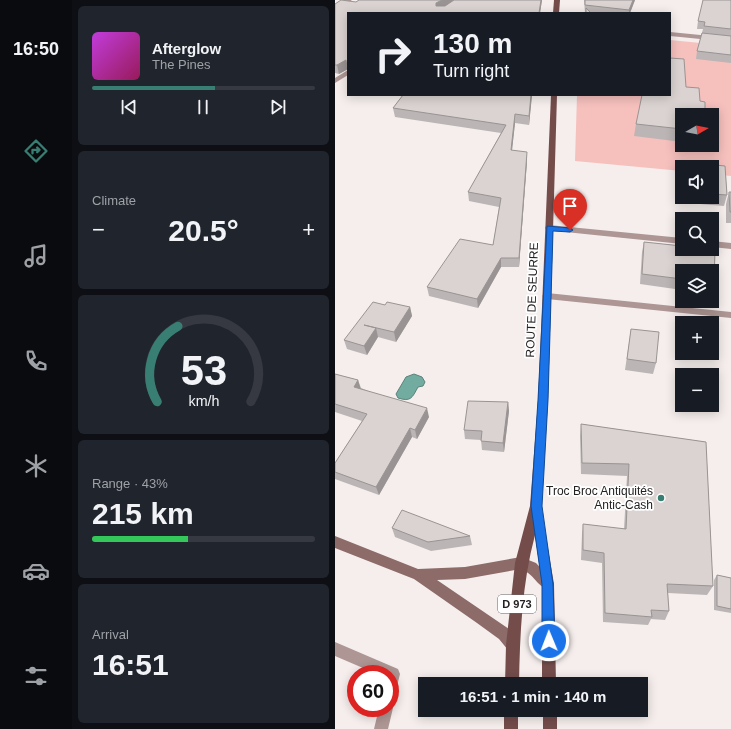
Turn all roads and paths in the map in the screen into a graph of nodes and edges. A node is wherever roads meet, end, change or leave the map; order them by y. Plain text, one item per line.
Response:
1 (349, 0) edge
2 (557, 0) edge
3 (335, 10) edge
4 (556, 12) edge
5 (671, 34) edge
6 (731, 40) edge
7 (347, 73) edge
8 (335, 81) edge
9 (554, 96) edge
10 (549, 228) junction
11 (675, 240) edge
12 (719, 245) edge
13 (731, 246) edge
14 (547, 296) junction
15 (731, 315) edge
16 (536, 506) junction
17 (335, 542) edge
18 (521, 563) junction
19 (418, 575) junction
20 (548, 584) junction
21 (513, 645) junction
22 (335, 649) edge
23 (372, 665) edge
24 (512, 677) edge
25 (549, 677) edge
26 (384, 717) edge
27 (511, 717) edge
28 (550, 717) edge
29 (381, 729) edge
30 (511, 729) edge
31 (550, 729) edge

1 - 3 street
2 - 4 main road
5 - 6 street
7 - 8 street
9 - 10 main road, ROUTE DE SEURRE / D 973
10 - 11 street
10 - 14 main road, ROUTE DE SEURRE / D 973
12 - 13 street
14 - 15 street
14 - 16 main road, ROUTE DE SEURRE / D 973
16 - 18 main road, ROUTE DE SEURRE / D 973
16 - 20 main road, ROUTE DE SEURRE / D 973
17 - 19 main road
18 - 19 main road
18 - 20 main road
18 - 21 main road, ROUTE DE SEURRE / D 973
19 - 21 main road
20 - 25 main road, ROUTE DE SEURRE / D 973
21 - 24 main road, ROUTE DE SEURRE / D 973
22 - 23 street
26 - 29 street
27 - 30 main road
28 - 31 main road

